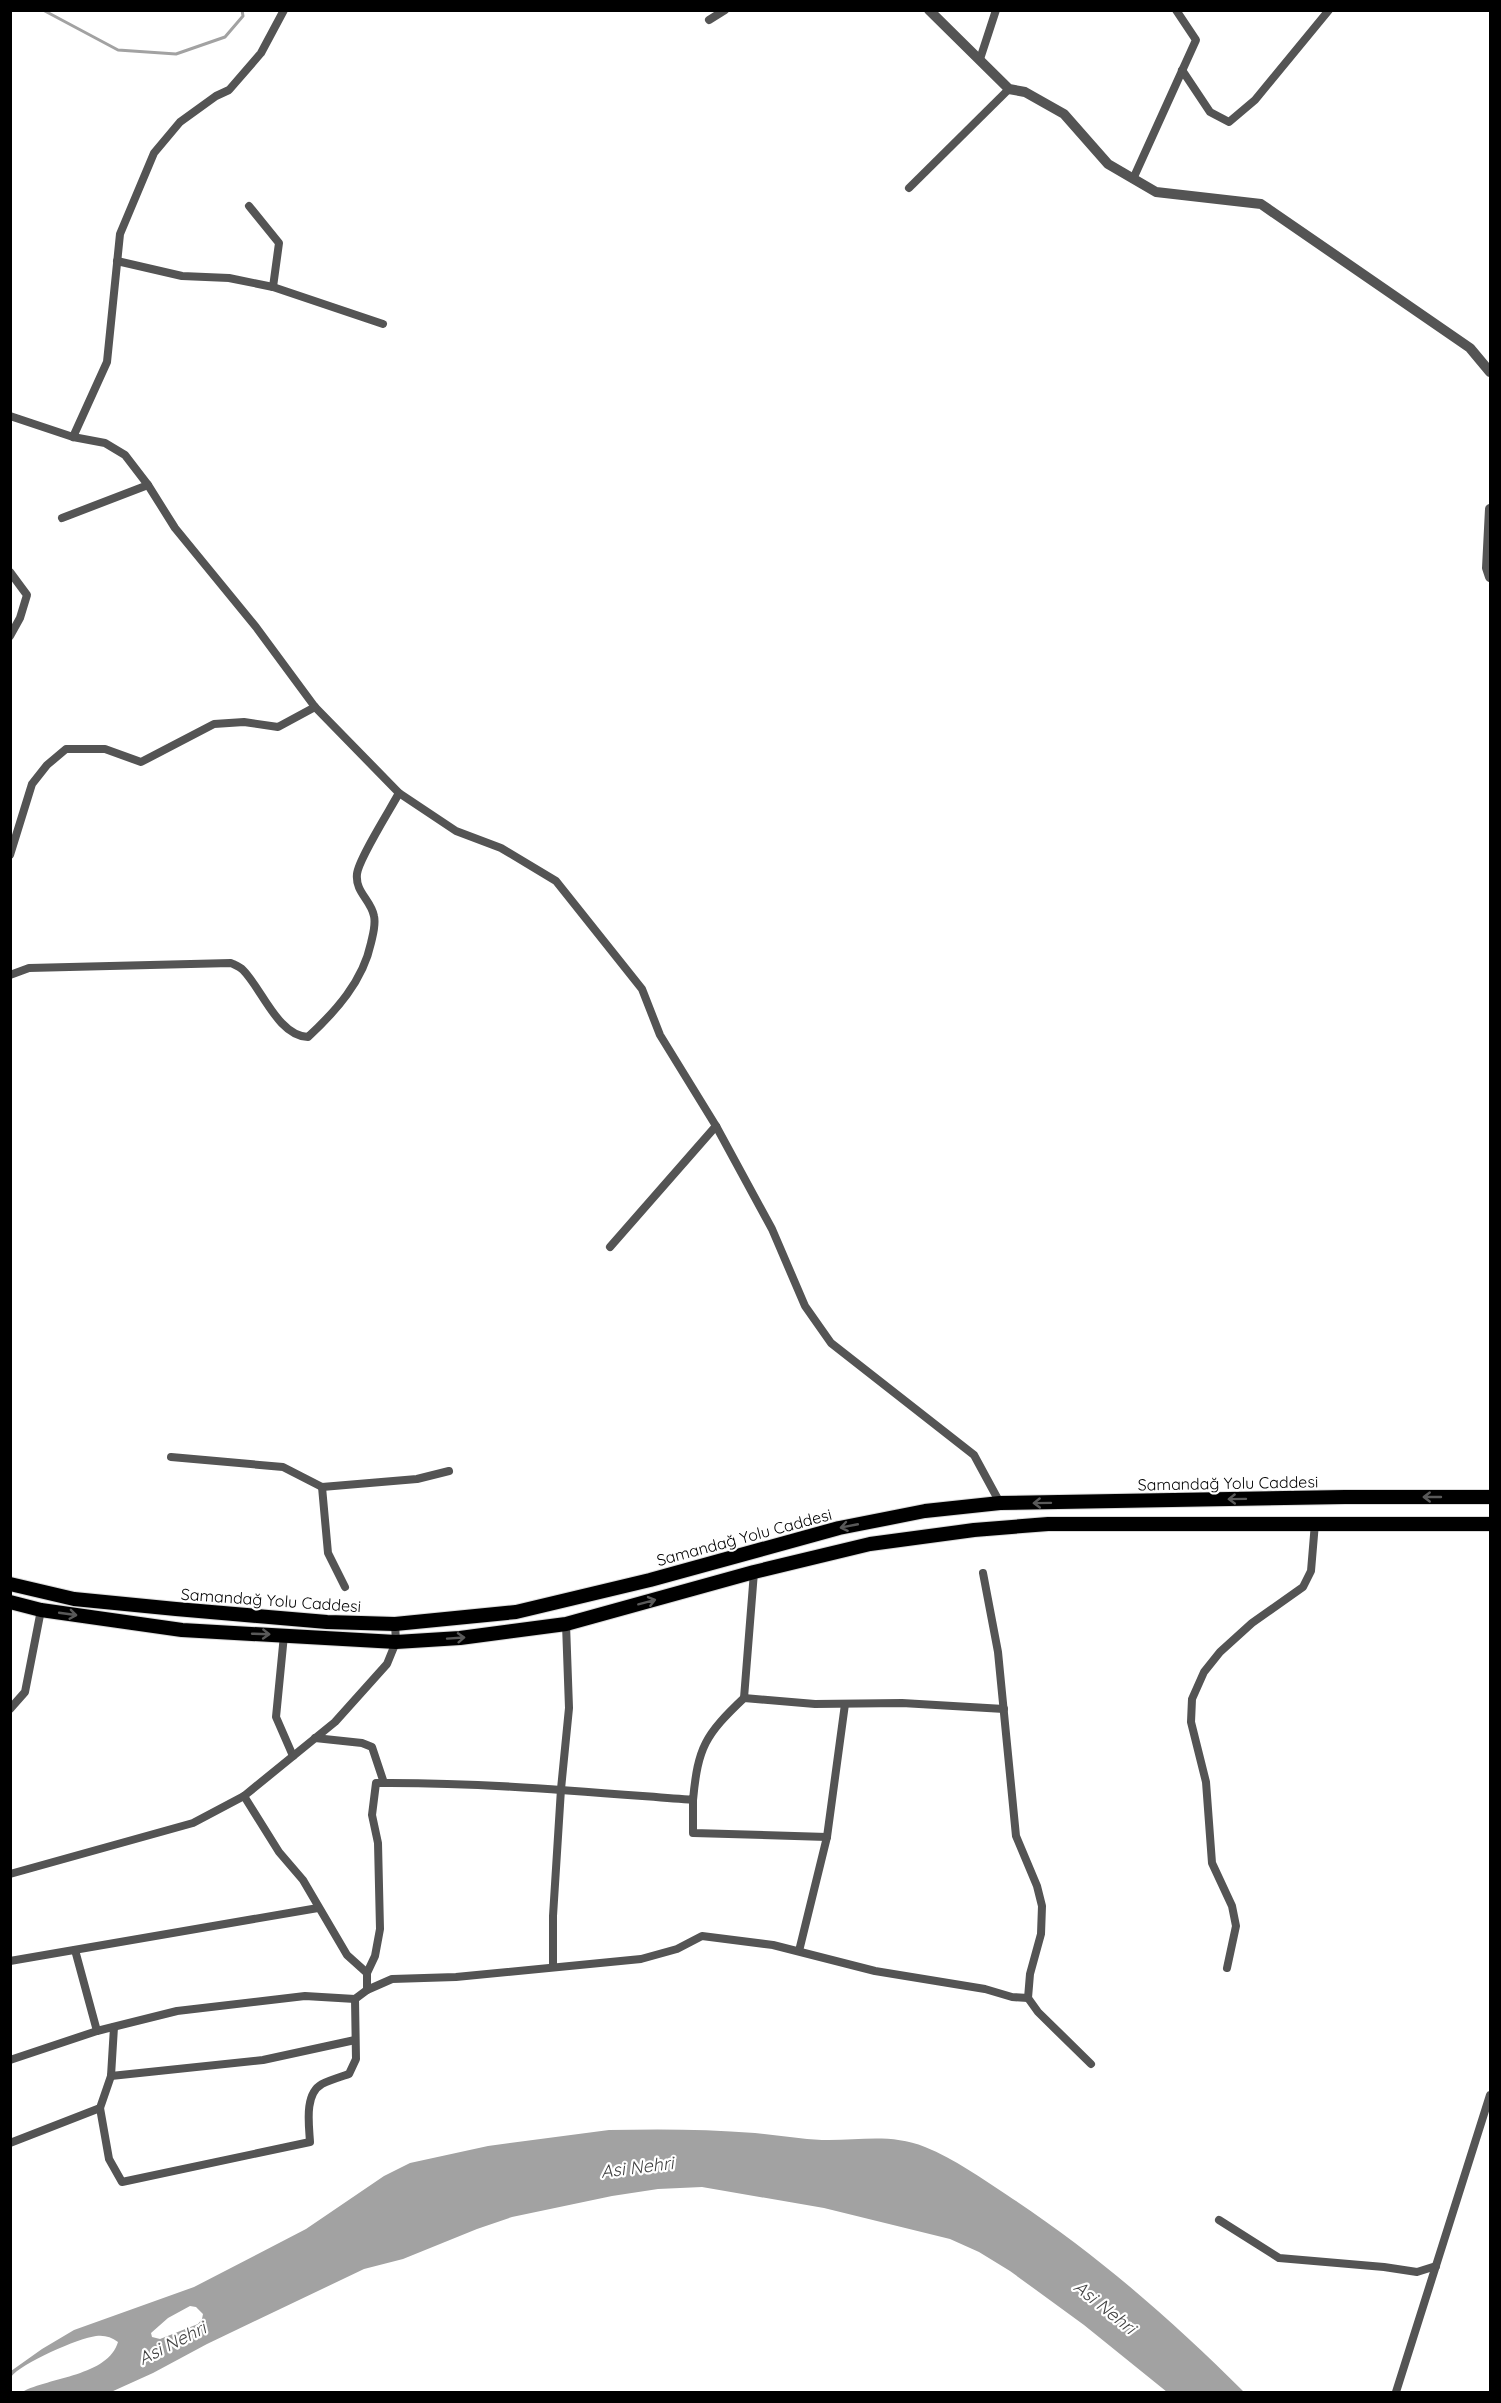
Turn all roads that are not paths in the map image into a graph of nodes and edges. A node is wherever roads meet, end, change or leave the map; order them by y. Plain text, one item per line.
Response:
1 (284, 10) edge
2 (725, 10) edge
3 (929, 10) edge
4 (996, 10) edge
5 (1176, 10) edge
6 (1329, 10) edge
7 (709, 20) dead end
8 (980, 59) junction
9 (1182, 70) junction
10 (1009, 89) junction
11 (1133, 179) junction
12 (909, 188) dead end
13 (249, 206) dead end
14 (117, 261) junction
15 (273, 287) junction
16 (383, 324) dead end
17 (1491, 372) edge
18 (10, 416) edge
19 (73, 437) junction
20 (148, 484) junction
21 (1491, 509) edge
22 (62, 518) dead end
23 (10, 572) edge
24 (1491, 577) edge
25 (10, 636) edge
26 (315, 707) junction
27 (399, 793) junction
28 (10, 855) edge
29 (10, 975) edge
30 (716, 1126) junction
31 (610, 1247) dead end
32 (171, 1457) dead end
33 (448, 1471) dead end
34 (322, 1487) junction
35 (1491, 1497) edge
36 (1000, 1503) junction
37 (1315, 1523) junction
38 (1491, 1524) edge
39 (754, 1572) junction
40 (982, 1573) dead end
41 (10, 1584) edge
42 (345, 1587) dead end
43 (10, 1602) edge
44 (41, 1610) junction
45 (395, 1624) junction
46 (566, 1624) junction
47 (284, 1635) junction
48 (396, 1642) junction
49 (744, 1698) junction
50 (845, 1704) junction
51 (10, 1709) edge
52 (1004, 1709) junction
53 (315, 1738) junction
54 (293, 1756) junction
55 (384, 1783) junction
56 (561, 1789) junction
57 (244, 1796) junction
58 (693, 1800) junction
59 (827, 1837) junction
60 (10, 1874) edge
61 (318, 1908) junction
62 (75, 1950) junction
63 (799, 1951) junction
64 (10, 1961) edge
65 (553, 1967) junction
66 (1227, 1968) dead end
67 (367, 1972) junction
68 (367, 1990) junction
69 (1028, 1998) junction
70 (355, 1999) junction
71 (114, 2027) junction
72 (97, 2031) junction
73 (355, 2040) junction
74 (10, 2060) edge
75 (1091, 2064) dead end
76 (111, 2076) junction
77 (1491, 2095) edge
78 (100, 2109) junction
79 (10, 2143) edge
80 (1219, 2220) dead end
81 (1436, 2266) junction
82 (1396, 2392) edge

1 - 14 street
2 - 7 street
3 - 8 street
4 - 8 street
5 - 9 street
6 - 9 street
8 - 10 street
9 - 11 street
10 - 11 street
10 - 12 street
11 - 17 street
13 - 15 street
14 - 15 street
14 - 19 street
15 - 16 street
18 - 19 street
19 - 20 street
20 - 22 street
20 - 26 street
21 - 24 street
23 - 25 street
26 - 27 street
26 - 28 street
27 - 29 street
27 - 30 street
30 - 31 street
30 - 36 street
32 - 34 street
33 - 34 street
34 - 42 street
35 -> 36 highway, Samandağ Yolu Caddesi
36 -> 45 highway, Samandağ Yolu Caddesi
37 - 38 highway, Samandağ Yolu Caddesi
37 - 39 highway, Samandağ Yolu Caddesi
37 - 66 street
46 -> 39 highway, Samandağ Yolu Caddesi
39 - 49 street
40 - 52 street
41 - 45 highway, Samandağ Yolu Caddesi
43 - 44 highway, Samandağ Yolu Caddesi
44 -> 47 highway, Samandağ Yolu Caddesi
44 - 51 street
45 - 48 street
48 -> 46 highway, Samandağ Yolu Caddesi
46 - 56 street
47 - 48 highway, Samandağ Yolu Caddesi
47 - 54 street
48 - 53 street
49 - 50 street
49 - 58 street
50 - 52 street
50 - 59 street
52 - 69 street
53 - 54 street
53 - 55 street
54 - 57 street
55 - 56 street
55 - 67 street
56 - 58 street
56 - 65 street
57 - 60 street
57 - 61 street
58 - 59 street
59 - 63 street
61 - 62 street
61 - 67 street
62 - 64 street
62 - 72 street
63 - 65 street
63 - 69 street
65 - 68 street
67 - 68 street
68 - 70 street
69 - 75 street
70 - 71 street
70 - 73 street
71 - 72 street
71 - 76 street
72 - 74 street
73 - 76 street
73 - 78 street
76 - 78 street
77 - 81 street
78 - 79 street
80 - 81 street
81 - 82 street

